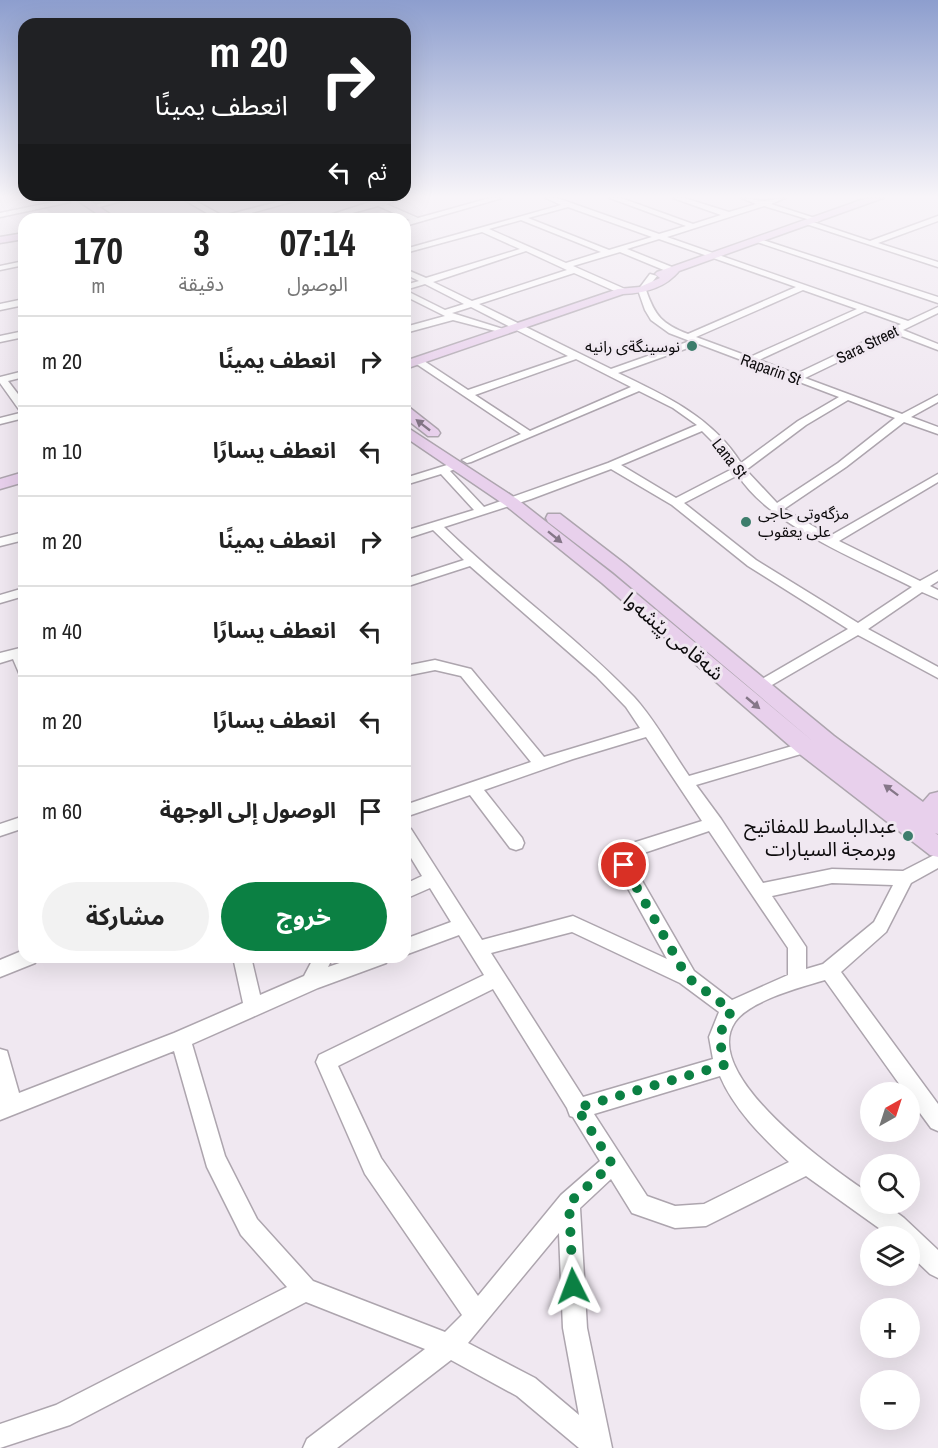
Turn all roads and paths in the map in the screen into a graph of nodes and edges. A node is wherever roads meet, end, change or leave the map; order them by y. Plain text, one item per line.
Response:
1 (471, 266) edge
2 (565, 266) edge
3 (577, 266) edge
4 (661, 266) edge
5 (688, 266) edge
6 (741, 266) edge
7 (836, 266) edge
8 (571, 268) junction
9 (674, 271) junction
10 (411, 274) edge
11 (653, 276) junction
12 (424, 280) junction
13 (411, 285) edge
14 (803, 287) junction
15 (642, 290) junction
16 (622, 291) junction
17 (411, 296) edge
18 (938, 300) edge
19 (18, 303) edge
20 (473, 303) junction
21 (0, 307) edge
22 (865, 308) junction
23 (938, 310) edge
24 (448, 315) junction
25 (909, 324) junction
26 (518, 325) junction
27 (411, 328) edge
28 (895, 330) junction
29 (496, 332) junction
30 (18, 335) edge
31 (0, 339) edge
32 (691, 340) junction
33 (938, 347) edge
34 (411, 354) edge
35 (576, 356) junction
36 (750, 361) junction
37 (412, 363) edge
38 (610, 373) junction
39 (18, 375) edge
40 (796, 378) junction
41 (1, 379) edge
42 (639, 387) junction
43 (468, 394) junction
44 (848, 396) junction
45 (938, 398) edge
46 (18, 401) edge
47 (18, 416) edge
48 (411, 417) edge
49 (902, 418) junction
50 (0, 421) edge
51 (704, 426) junction
52 (938, 431) edge
53 (411, 435) edge
54 (529, 435) junction
55 (455, 465) junction
56 (612, 465) junction
57 (18, 466) edge
58 (740, 469) junction
59 (0, 471) edge
60 (938, 477) edge
61 (18, 479) edge
62 (411, 480) edge
63 (0, 484) edge
64 (519, 500) junction
65 (676, 503) junction
66 (776, 509) junction
67 (482, 511) junction
68 (436, 526) junction
69 (411, 533) edge
70 (18, 538) edge
71 (830, 541) junction
72 (0, 542) edge
73 (472, 561) junction
74 (938, 575) edge
75 (411, 581) edge
76 (920, 586) junction
77 (18, 594) edge
78 (938, 595) edge
79 (0, 599) edge
80 (858, 629) junction
81 (18, 653) edge
82 (0, 658) edge
83 (411, 670) edge
84 (938, 674) edge
85 (760, 686) junction
86 (649, 731) junction
87 (826, 741) junction
88 (805, 747) junction
89 (541, 764) junction
90 (684, 783) junction
91 (473, 787) junction
92 (411, 809) edge
93 (933, 813) edge
94 (715, 823) junction
95 (18, 824) edge
96 (0, 830) edge
97 (516, 843) dead end
98 (411, 844) edge
99 (938, 848) edge
100 (938, 860) edge
101 (905, 878) junction
102 (432, 879) junction
103 (411, 889) edge
104 (761, 891) junction
105 (462, 926) junction
106 (411, 945) edge
107 (478, 949) junction
108 (18, 961) edge
109 (243, 963) edge
110 (321, 963) edge
111 (363, 963) edge
112 (0, 969) edge
113 (829, 971) junction
114 (687, 977) junction
115 (495, 980) junction
116 (797, 980) junction
117 (311, 982) junction
118 (253, 1006) junction
119 (732, 1011) junction
120 (181, 1039) junction
121 (0, 1061) edge
122 (724, 1065) junction
123 (5, 1107) edge
124 (577, 1108) junction
125 (938, 1121) edge
126 (612, 1164) junction
127 (807, 1164) junction
128 (569, 1203) junction
129 (897, 1226) edge
130 (920, 1249) edge
131 (938, 1266) edge
132 (305, 1290) junction
133 (477, 1316) junction
134 (449, 1346) junction
135 (0, 1437) edge
136 (598, 1447) edge
137 (316, 1448) edge

1 - 12 street
2 - 8 street
3 - 8 street
4 - 9 street
5 - 9 main road
6 - 14 street
7 - 18 street
8 - 16 street
8 - 20 street
9 - 11 main road
9 - 15 main road
10 - 12 street, Lana St
11 - 15 street
11 - 16 main road
12 - 13 street
12 - 20 street, Lana St
14 - 22 street
14 - 32 street
15 - 16 main road
15 - 32 street, Raparin St
16 - 26 main road
17 - 24 street
19 - 21 street
20 - 24 street
20 - 26 street, Lana St
22 - 25 street
22 - 36 street
23 - 25 street, Sara Street
24 - 27 street
24 - 29 street
25 - 28 street, Sara Street
26 - 29 main road
26 - 35 street, Lana St
28 - 33 street
28 - 40 street, Sara Street
29 - 34 main road
29 - 37 main road
30 - 31 street
32 - 36 street, Raparin St
32 - 38 street
35 - 38 street, Lana St
35 - 43 street
36 - 40 street, Raparin St
37 - 43 street
38 - 42 street, Lana St
39 - 41 street
40 - 44 street, Raparin St
41 - 46 street
42 - 51 street, Lana St
42 - 54 street
43 - 54 street
44 - 49 street, Raparin St
44 - 58 street
45 - 49 street
47 - 50 street
55 -> 48 main road, شەقامی پێشەوا
49 - 52 street, Raparin St
49 - 66 street
51 - 56 street
51 - 58 street, Lana St
53 - 55 main road, شەقامی پێشەوا
54 - 55 street
55 - 62 street
55 - 64 main road, شەقامی پێشەوا
55 - 67 street
56 - 64 street
56 - 65 street
57 - 59 main road
58 - 65 street
58 - 66 street, Lana St
60 - 71 street
61 - 63 main road
64 - 67 street
64 - 85 main road, شەقامی پێشەوا
64 -> 88 main road, شەقامی پێشەوا
65 - 80 street
66 - 71 street, Lana St
67 - 68 street
68 - 69 street
68 - 73 street
70 - 72 street
71 - 76 street, Lana St
73 - 75 street
73 - 86 street
74 - 76 street
76 - 78 street, Lana St
76 - 80 street
77 - 79 street
80 - 84 street
80 - 85 street
81 - 82 street
83 - 89 street
85 - 87 main road, شەقامی پێشەوا
86 - 89 street
86 - 90 street
87 - 88 street
93 -> 87 main road, شەقامی پێشەوا
88 - 90 street
88 - 99 main road, شەقامی پێشەوا
89 - 91 street
90 - 94 street
91 - 92 street
91 - 97 street
94 - 104 street
94 - 114 street
95 - 96 street
98 - 102 street
100 - 101 street
101 - 104 street
101 - 113 street
102 - 103 street
102 - 105 street
104 - 116 street
105 - 106 street
105 - 107 street
107 - 114 street
107 - 115 street
108 - 112 street
109 - 118 street
110 - 117 street
111 - 117 street
113 - 116 street
113 - 125 street
114 - 119 street
115 - 124 street
115 - 133 street
116 - 119 street
117 - 118 street
118 - 120 street
119 - 122 street
120 - 123 street
120 - 132 street
121 - 123 street
122 - 124 street
122 - 127 street
124 - 126 street
126 - 127 street
126 - 128 street
127 - 129 street
128 - 133 street
128 - 136 street
130 - 131 street
132 - 134 street
132 - 135 street
133 - 134 street
134 - 136 street
134 - 137 street

